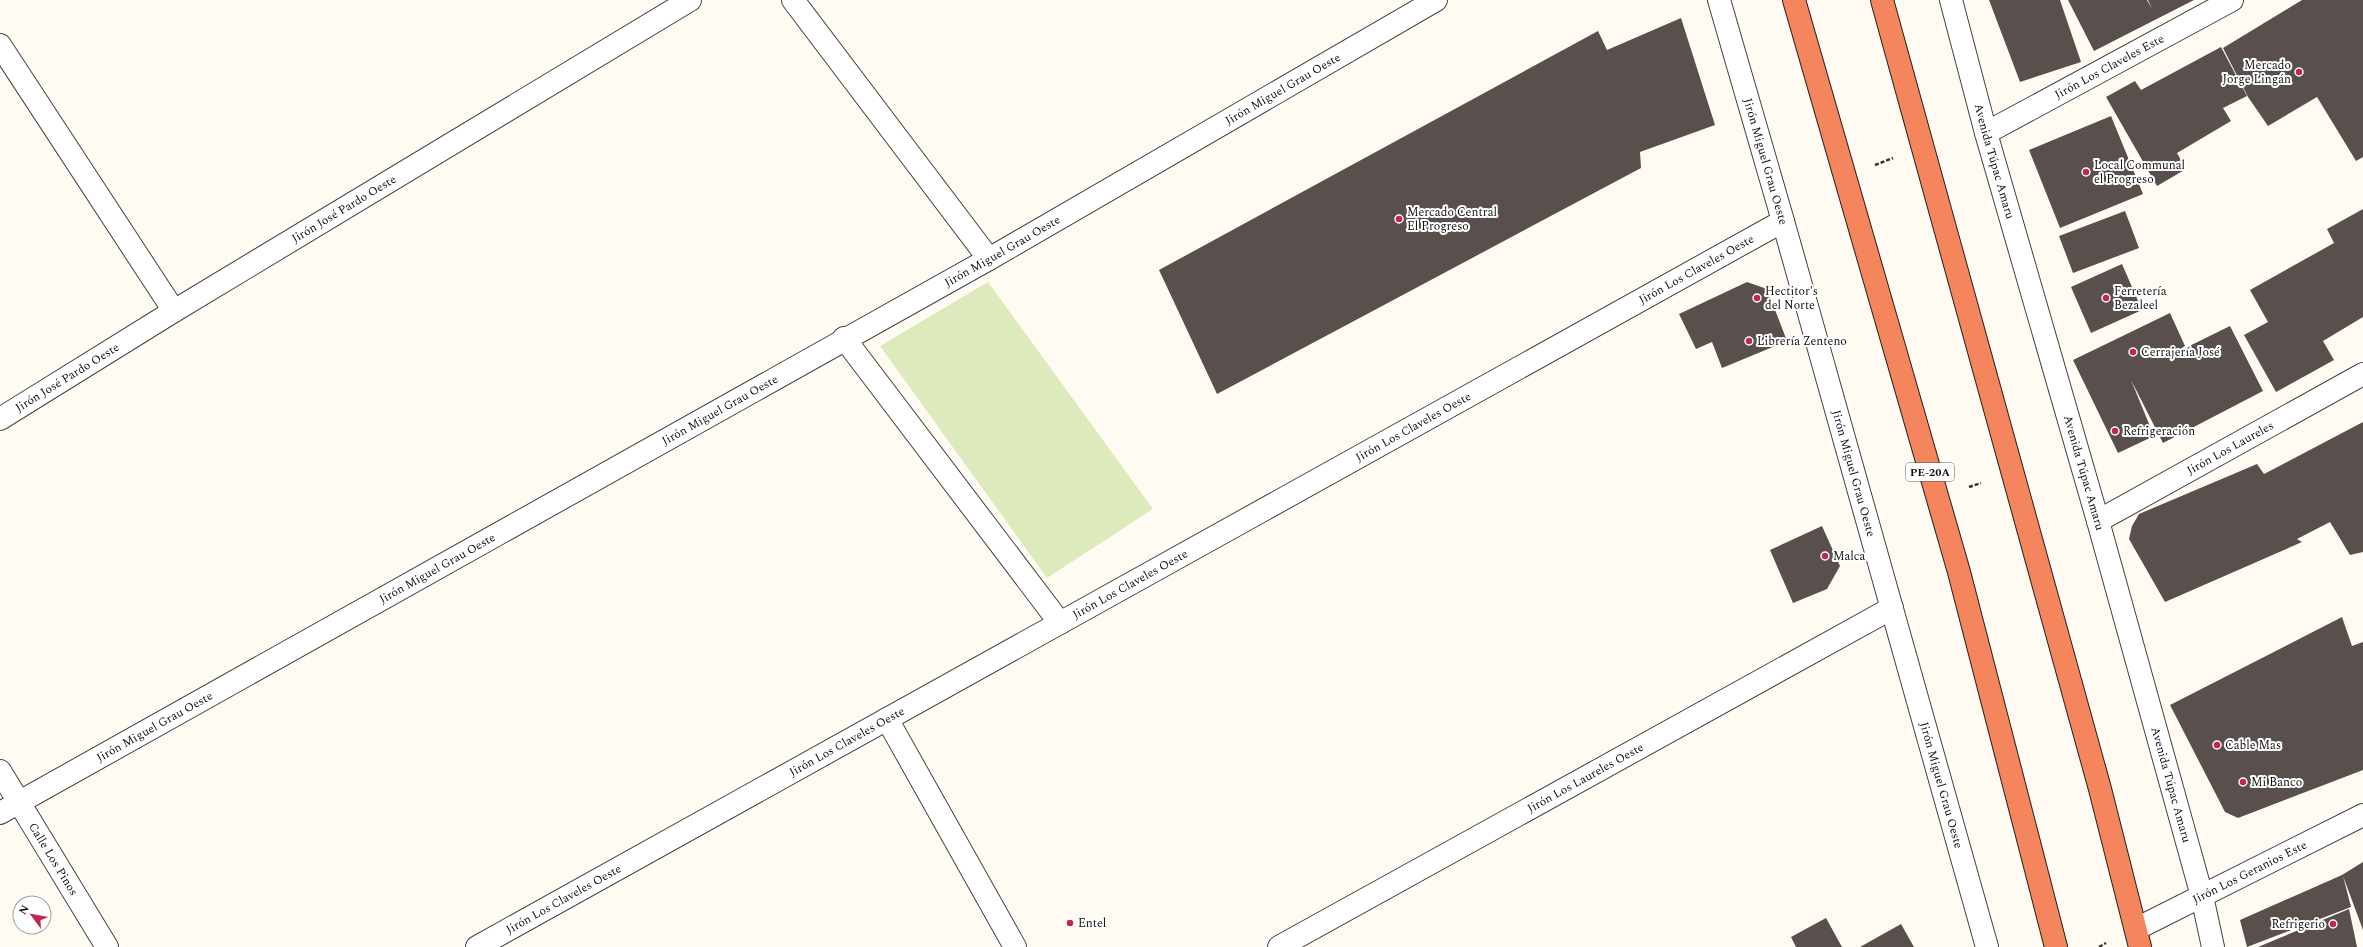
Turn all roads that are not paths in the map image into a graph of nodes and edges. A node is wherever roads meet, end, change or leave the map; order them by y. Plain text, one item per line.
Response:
1 (690, 0) edge
2 (793, 0) edge
3 (1436, 0) edge
4 (1719, 0) edge
5 (1794, 0) edge
6 (1882, 0) edge
7 (1950, 0) edge
8 (2232, 0) edge
9 (0, 45) edge
10 (1986, 133) junction
11 (1784, 221) junction
12 (989, 259) junction
13 (174, 312) junction
14 (844, 338) junction
15 (2363, 374) edge
16 (0, 419) edge
17 (2098, 521) junction
18 (1892, 608) junction
19 (1060, 623) junction
20 (887, 719) junction
21 (0, 771) edge
22 (20, 802) junction
23 (0, 813) edge
24 (2363, 815) edge
25 (2202, 896) junction
26 (2138, 938) edge
27 (107, 947) edge
28 (478, 947) edge
29 (1015, 947) edge
30 (1279, 947) edge
31 (1987, 947) edge
32 (2056, 947) edge
33 (2213, 947) edge

1 - 13 street, Jirón José Pardo Oeste
2 - 12 street
3 - 12 street, Jirón Miguel Grau Oeste
4 - 11 street, Jirón Miguel Grau Oeste
5 - 32 highway, PE-20A
6 - 26 highway
7 - 10 street, Avenida Túpac Amaru
8 - 10 street, Jirón Los Claveles Este
9 - 13 street
10 - 17 street, Avenida Túpac Amaru
11 - 18 street, Jirón Miguel Grau Oeste
11 - 19 street, Jirón Los Claveles Oeste
12 - 14 street, Jirón Miguel Grau Oeste
13 - 16 street, Jirón José Pardo Oeste
14 - 19 street
14 - 22 street, Jirón Miguel Grau Oeste
15 - 17 street, Jirón Los Laureles
17 - 25 street, Avenida Túpac Amaru
18 - 30 street, Jirón Los Laureles Oeste
18 - 31 street, Jirón Miguel Grau Oeste
19 - 20 street, Jirón Los Claveles Oeste
20 - 28 street, Jirón Los Claveles Oeste
20 - 29 street
21 - 22 street, Calle Los Pinos
22 - 23 street, Jirón Miguel Grau Oeste
22 - 27 street, Calle Los Pinos
24 - 25 street, Jirón Los Geranios Este
25 - 26 street, Jirón Los Geranios Este
25 - 33 street, Avenida Túpac Amaru

